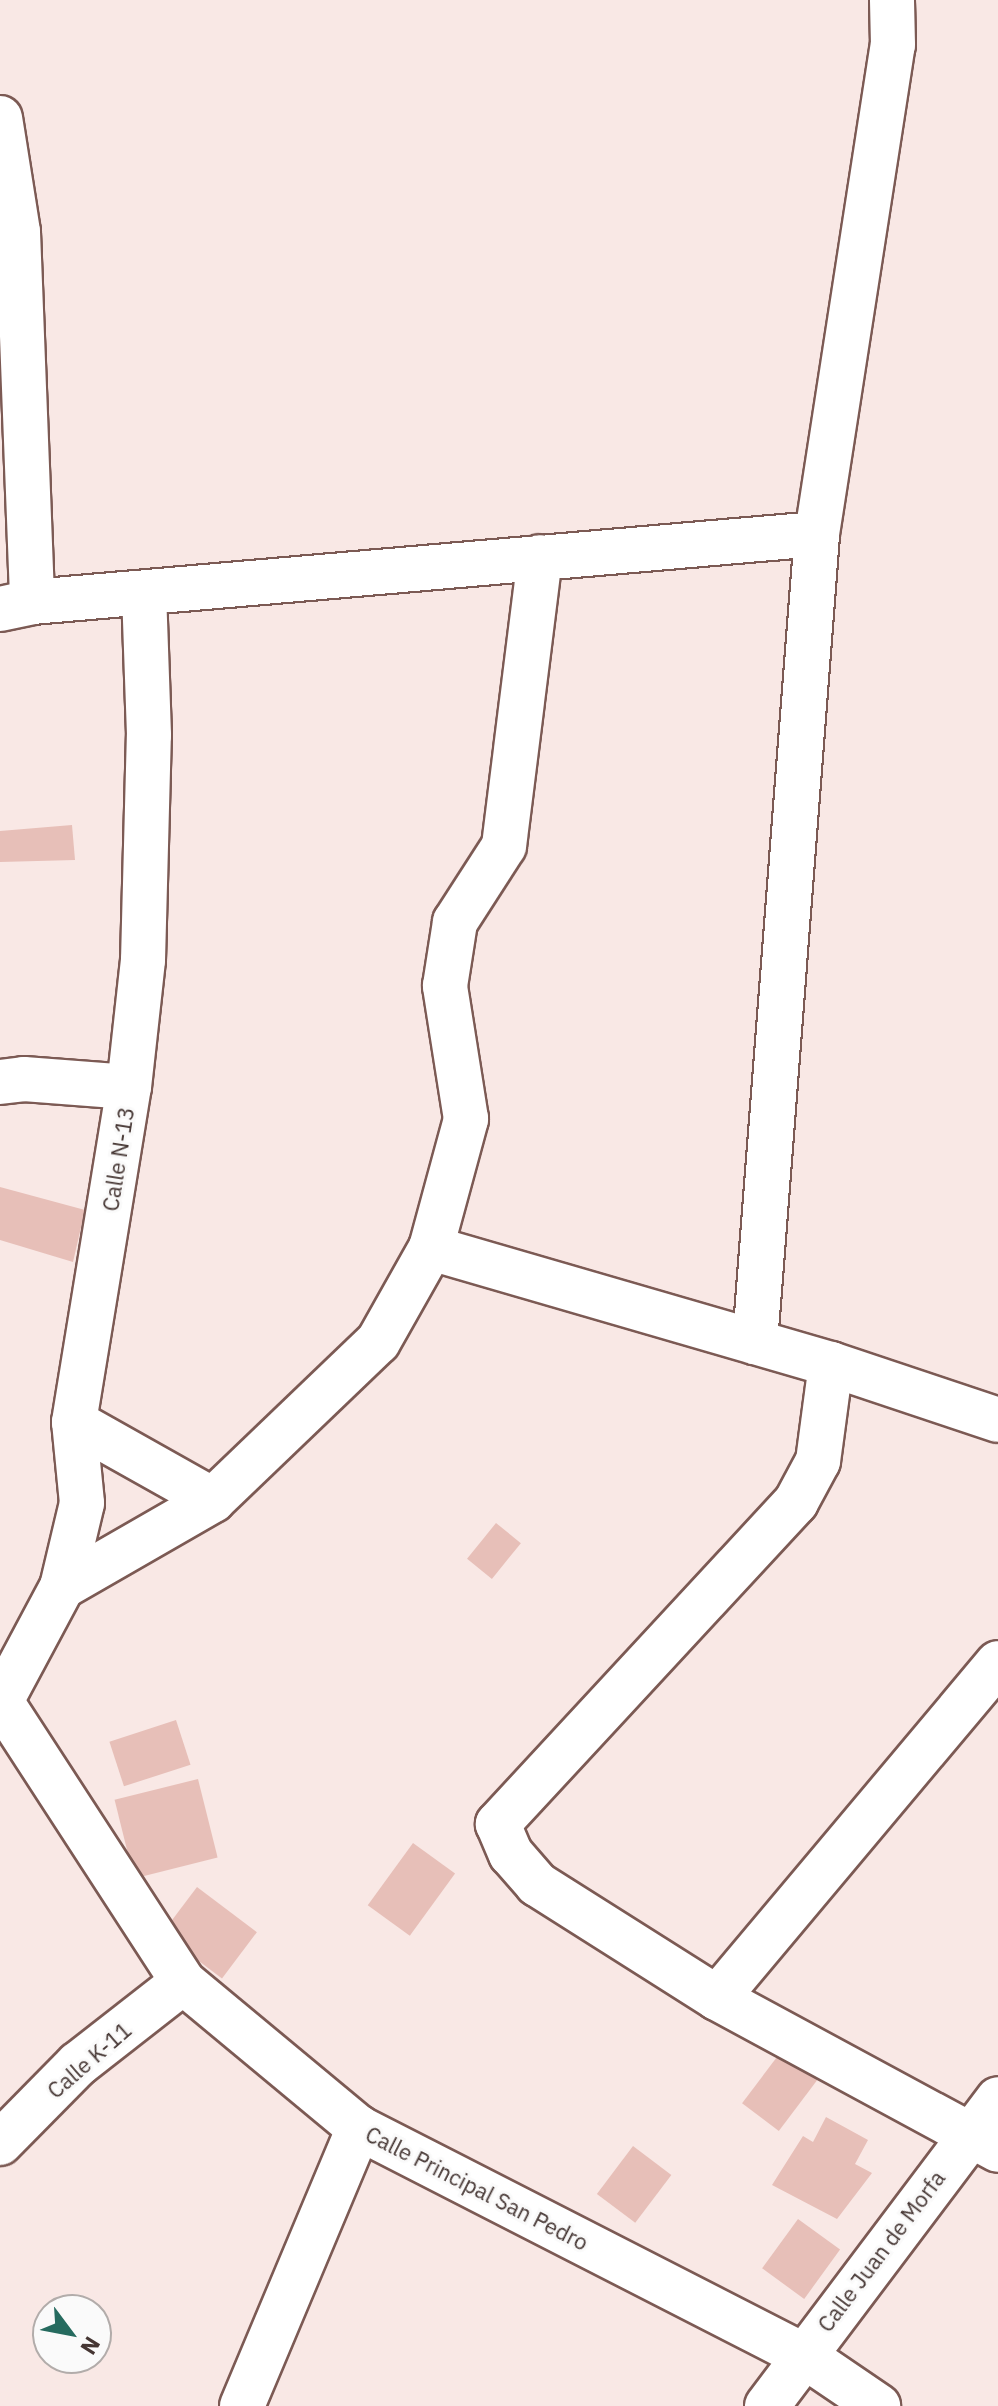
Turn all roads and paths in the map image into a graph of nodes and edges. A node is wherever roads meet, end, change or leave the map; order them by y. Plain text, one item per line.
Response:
1 (892, 0) edge
2 (0, 118) edge
3 (817, 534) junction
4 (540, 557) junction
5 (144, 594) junction
6 (16, 606) edge
7 (8, 1076) edge
8 (129, 1087) junction
9 (431, 1248) junction
10 (755, 1342) junction
11 (831, 1364) junction
12 (998, 1420) edge
13 (74, 1422) junction
14 (213, 1500) junction
15 (62, 1587) junction
16 (998, 1663) edge
17 (1, 1701) edge
18 (183, 1982) junction
19 (717, 1998) junction
20 (998, 2099) edge
21 (359, 2128) junction
22 (0, 2143) edge
23 (983, 2143) edge
24 (803, 2355) junction
25 (242, 2406) edge
26 (767, 2406) edge
27 (878, 2406) edge

1 - 3 street
2 - 6 street
3 - 4 street
3 - 10 street
4 - 5 street
4 - 9 street
5 - 6 street
5 - 8 street, Calle N-13
7 - 8 street
8 - 13 street, Calle N-13
9 - 10 street
9 - 14 street
10 - 11 street
11 - 12 street
11 - 19 street
13 - 14 street
13 - 15 street, Calle N-13
14 - 15 street
15 - 17 street, Calle N-13
16 - 19 street
17 - 18 street, Calle Principal San Pedro
18 - 21 street, Calle Principal San Pedro
18 - 22 street, Calle K-11
19 - 23 street
20 - 23 street, Calle Juan de Morfa
21 - 24 street, Calle Principal San Pedro
21 - 25 street
23 - 24 street, Calle Juan de Morfa
24 - 26 street, Calle Juan de Morfa
24 - 27 street, Calle Principal San Pedro

